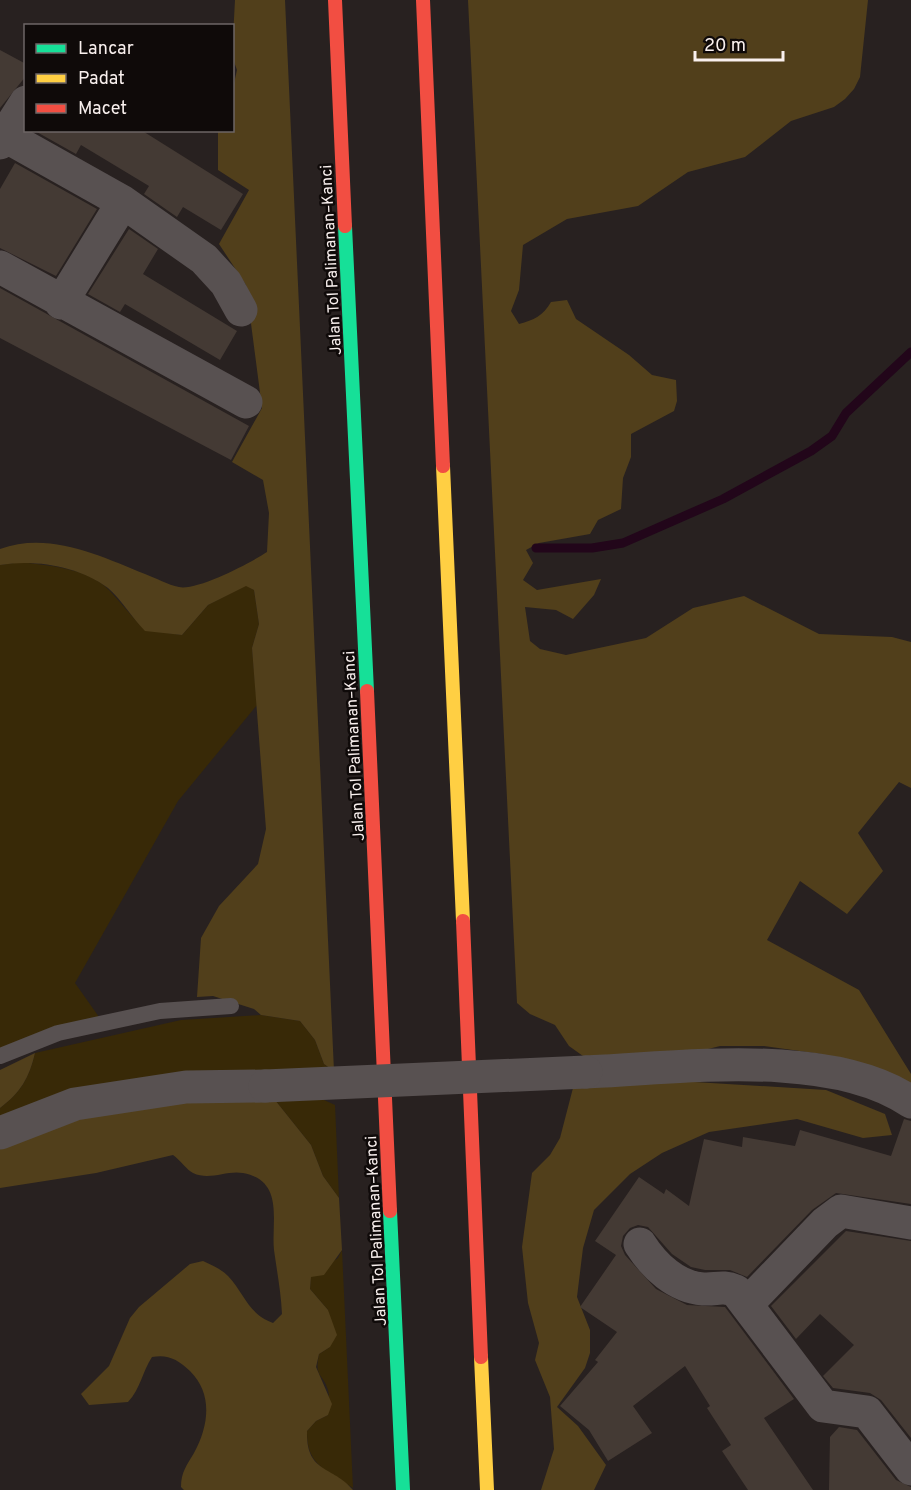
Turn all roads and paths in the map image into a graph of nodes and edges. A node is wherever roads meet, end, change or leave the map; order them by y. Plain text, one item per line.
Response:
1 (335, 0) edge
2 (423, 0) edge
3 (24, 105) edge
4 (2, 137) edge
5 (123, 202) junction
6 (0, 267) edge
7 (61, 303) junction
8 (241, 310) dead end
9 (246, 402) dead end
10 (231, 1006) dead end
11 (0, 1056) edge
12 (911, 1102) edge
13 (0, 1133) edge
14 (911, 1223) edge
15 (640, 1244) dead end
16 (747, 1304) junction
17 (911, 1469) edge
18 (403, 1490) edge
19 (487, 1490) edge

1 - 18 highway, Jalan Tol Palimanan–Kanci
2 - 19 highway
3 - 4 street
4 - 5 street
5 - 7 street
5 - 8 street
6 - 7 street
7 - 9 street
10 - 11 lane
12 - 13 street, bridge
14 - 16 street
15 - 16 street
16 - 17 street

